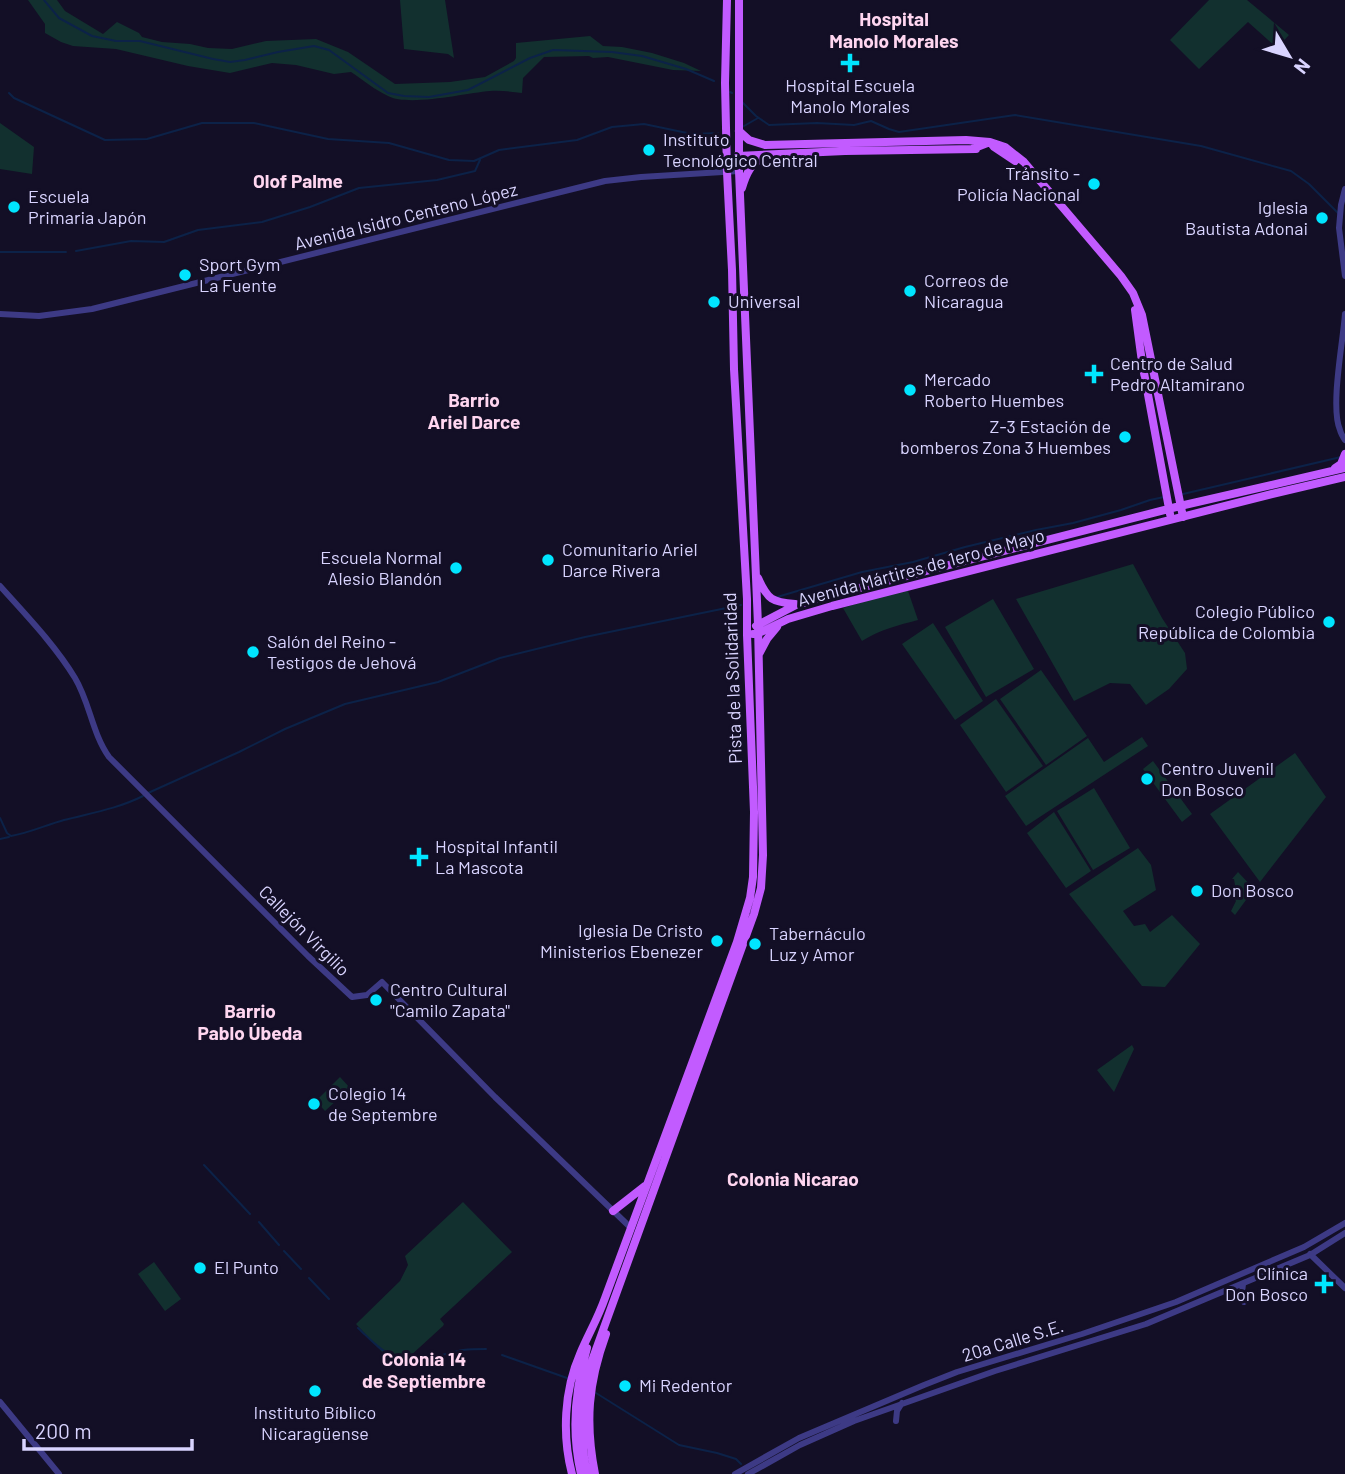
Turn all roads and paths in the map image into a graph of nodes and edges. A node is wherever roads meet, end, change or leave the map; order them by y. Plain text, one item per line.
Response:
1 (727, 0) edge
2 (738, 0) edge
3 (739, 131) junction
4 (990, 142) junction
5 (972, 149) junction
6 (775, 153) junction
7 (1003, 153) junction
8 (739, 156) junction
9 (726, 157) junction
10 (739, 171) junction
11 (727, 172) junction
12 (1345, 189) edge
13 (740, 197) junction
14 (1345, 267) edge
15 (1345, 276) edge
16 (0, 314) edge
17 (1345, 314) edge
18 (1345, 438) edge
19 (1345, 459) edge
20 (1345, 477) edge
21 (1179, 498) junction
22 (1169, 509) junction
23 (1183, 517) junction
24 (1172, 520) junction
25 (755, 573) junction
26 (0, 586) edge
27 (796, 605) junction
28 (782, 622) junction
29 (757, 629) junction
30 (747, 635) junction
31 (758, 657) junction
32 (648, 1185) junction
33 (613, 1211) junction
34 (1345, 1223) edge
35 (631, 1228) junction
36 (1345, 1233) edge
37 (1324, 1246) junction
38 (1304, 1247) junction
39 (1310, 1255) junction
40 (1324, 1268) junction
41 (1243, 1284) junction
42 (1345, 1288) edge
43 (1244, 1302) dead end
44 (612, 1304) junction
45 (593, 1328) junction
46 (586, 1365) junction
47 (0, 1402) edge
48 (902, 1403) junction
49 (896, 1421) dead end
50 (59, 1474) edge
51 (572, 1474) edge
52 (581, 1474) edge
53 (587, 1474) edge
54 (595, 1474) edge
55 (735, 1474) edge
56 (748, 1474) edge

1 - 9 main road, Pista de la Solidaridad
2 - 3 main road, Pista de la Solidaridad
3 - 4 main road
3 - 8 main road, Pista de la Solidaridad
4 - 5 main road
4 - 7 main road
4 - 21 main road
5 - 6 main road
5 - 7 main road
6 - 8 main road
6 - 13 main road
7 - 22 main road
8 - 9 main road
8 - 10 main road, Pista de la Solidaridad
9 - 11 main road, Pista de la Solidaridad
10 - 11 street, Avenida Isidro Centeno López
10 - 13 main road, Pista de la Solidaridad
11 - 16 street, Avenida Isidro Centeno López
11 - 30 main road, Pista de la Solidaridad
12 - 14 street
13 - 25 main road, Pista de la Solidaridad
14 - 15 street
17 - 18 street
19 - 21 main road, Avenida Mártires de 1ero de Mayo
20 - 23 main road, Avenida Mártires de 1ero de Mayo
21 - 22 main road, Avenida Mártires de 1ero de Mayo
21 - 23 main road
22 - 24 main road
22 - 27 main road, Avenida Mártires de 1ero de Mayo
23 - 24 main road, Avenida Mártires de 1ero de Mayo
24 - 28 main road, Avenida Mártires de 1ero de Mayo
25 - 27 main road
25 - 29 main road, Pista de la Solidaridad
26 - 33 street, Callejón Virgilio
27 - 29 main road, Avenida Mártires de 1ero de Mayo
28 - 29 main road, Avenida Mártires de 1ero de Mayo
28 - 31 main road
29 - 30 main road, Avenida Mártires de 1ero de Mayo
29 - 31 main road, Pista de la Solidaridad
30 - 32 main road, Pista de la Solidaridad
31 - 44 main road, Pista de la Solidaridad
32 - 33 main road
32 - 35 main road, Pista de la Solidaridad
33 - 35 street, Callejón Virgilio
34 - 38 street, 20a Calle S.E.
35 - 45 main road, Pista de la Solidaridad
36 - 37 street, 20a Calle S.E.
37 - 39 street, 20a Calle S.E.
37 - 40 street
38 - 39 street
38 - 55 street, 20a Calle S.E.
39 - 40 street
39 - 41 street, 20a Calle S.E.
40 - 42 street
41 - 43 street
41 - 48 street, 20a Calle S.E.
44 - 46 main road, Pista de la Solidaridad
44 - 54 main road, Pista de la Solidaridad
45 - 46 main road, Pista de la Solidaridad
45 - 51 main road, Pista de la Solidaridad
46 - 52 main road
46 - 53 main road
47 - 50 street
48 - 49 street
48 - 56 street, 20a Calle S.E.

